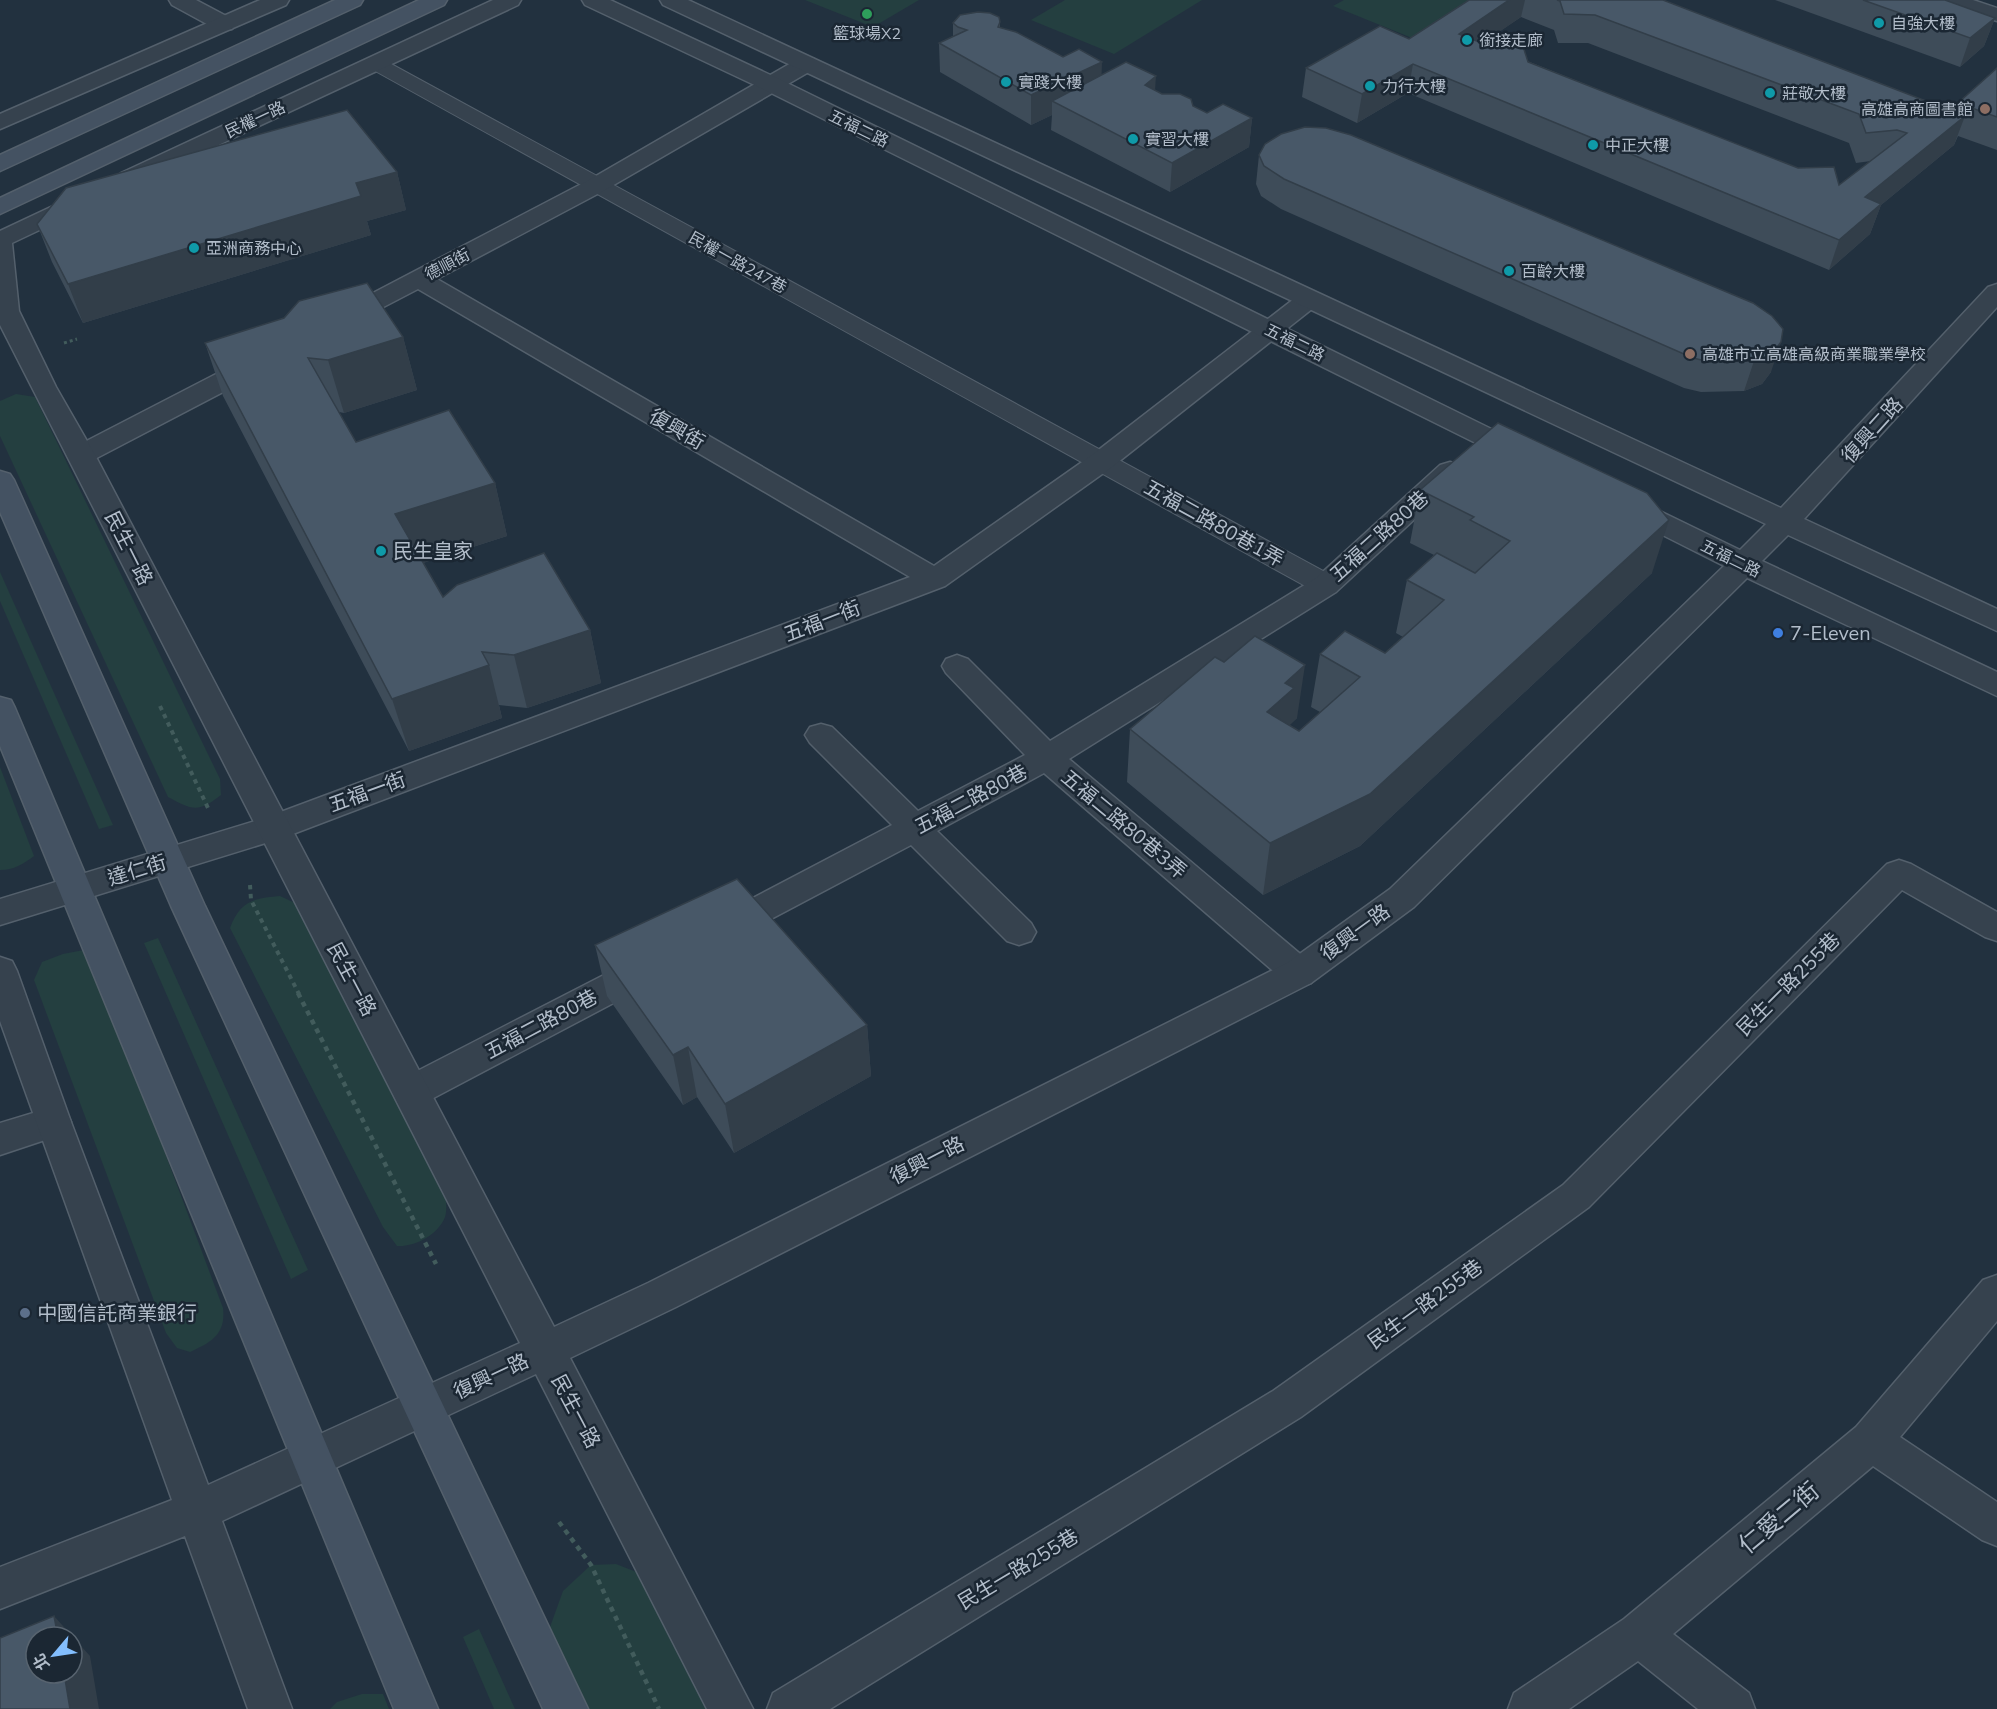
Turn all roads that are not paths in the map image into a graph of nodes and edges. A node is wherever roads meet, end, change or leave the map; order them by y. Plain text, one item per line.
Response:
1 (180, 0) edge
2 (278, 0) edge
3 (352, 0) edge
4 (436, 0) edge
5 (510, 0) edge
6 (593, 0) edge
7 (671, 0) edge
8 (1954, 0) edge
9 (1997, 15) edge
10 (224, 24) junction
11 (375, 63) junction
12 (806, 64) junction
13 (771, 84) junction
14 (0, 122) edge
15 (0, 164) edge
16 (597, 184) junction
17 (0, 207) edge
18 (0, 241) edge
19 (419, 279) junction
20 (1997, 292) edge
21 (1308, 300) junction
22 (3, 312) edge
23 (1269, 330) junction
24 (314, 334) edge
25 (282, 351) edge
26 (1487, 437) junction
27 (81, 455) junction
28 (1102, 460) junction
29 (1549, 468) edge
30 (0, 480) edge
31 (1611, 498) edge
32 (1784, 523) junction
33 (1743, 564) junction
34 (935, 579) junction
35 (1326, 585) junction
36 (1997, 621) edge
37 (957, 666) dead end
38 (1997, 685) edge
39 (0, 708) edge
40 (822, 735) dead end
41 (1047, 758) junction
42 (273, 828) junction
43 (916, 829) junction
44 (168, 860) junction
45 (76, 888) junction
46 (0, 912) edge
47 (1997, 928) edge
48 (1019, 932) dead end
49 (697, 942) edge
50 (666, 959) edge
51 (0, 971) edge
52 (1299, 973) junction
53 (411, 1092) junction
54 (53, 1122) junction
55 (0, 1139) edge
56 (1997, 1292) edge
57 (545, 1350) junction
58 (425, 1407) junction
59 (1871, 1441) junction
60 (312, 1459) junction
61 (197, 1511) junction
62 (1997, 1526) edge
63 (0, 1588) edge
64 (1639, 1634) junction
65 (270, 1709) edge
66 (416, 1709) edge
67 (566, 1709) edge
68 (731, 1709) edge
69 (789, 1709) edge
70 (1530, 1709) edge
71 (1733, 1709) edge

1 - 10 street
2 - 10 street
3 - 15 main road
4 - 17 main road, 民權一路
5 - 11 street, 民權一路
6 - 13 street, 五福二路
7 - 12 street, 五福二路
8 - 9 street
10 - 14 street
11 - 16 lane, 民權一路247巷
11 - 18 street, 民權一路
12 - 13 street, 德順街
12 - 21 street, 五福二路
13 - 16 street, 德順街
13 - 23 street, 五福二路
16 - 19 street, 德順街
16 - 28 lane, 民權一路247巷
18 - 22 street, 民生一路
19 - 24 street, 德順街
19 - 34 street, 復興街
20 - 32 street, 復興二路
21 - 23 street, 五福一街
21 - 32 street, 五福二路
22 - 27 street, 民生一路
23 - 26 street, 五福二路
23 - 28 street, 五福一街
25 - 27 street
26 - 29 street, 五福二路
26 - 35 street, 五福二路80巷
27 - 42 street, 民生一路
28 - 34 street, 五福一街
28 - 35 lane, 五福二路80巷1弄
30 - 44 main road
31 - 33 street, 五福二路
32 - 33 street, 復興二路
32 - 36 street, 五福二路
33 - 38 street, 五福二路
33 - 52 street, 復興一路
34 - 42 street, 五福一街
35 - 41 street, 五福二路80巷
37 - 41 street, 五福二路80巷3弄
39 - 45 main road
40 - 43 street
41 - 43 street, 五福二路80巷
41 - 52 street, 五福二路80巷3弄
42 - 44 street, 達仁街
42 - 53 street, 民生一路
43 - 48 street
43 - 49 street, 五福二路80巷
44 - 45 street, 達仁街
44 - 58 main road
45 - 46 street, 達仁街
45 - 60 main road
47 - 69 street, 民生一路255巷
50 - 53 street, 五福二路80巷
51 - 54 street
52 - 57 street, 復興一路
53 - 57 street, 民生一路
54 - 55 street
54 - 61 street
56 - 59 street, 仁愛二街
57 - 58 street, 復興一路
57 - 68 street, 民生一路
58 - 60 street, 復興一路
58 - 67 main road
59 - 62 street
59 - 64 street, 仁愛二街
60 - 61 street, 復興一路
60 - 66 main road
61 - 63 street, 復興一路
61 - 65 street
64 - 70 street, 仁愛二街
64 - 71 street

